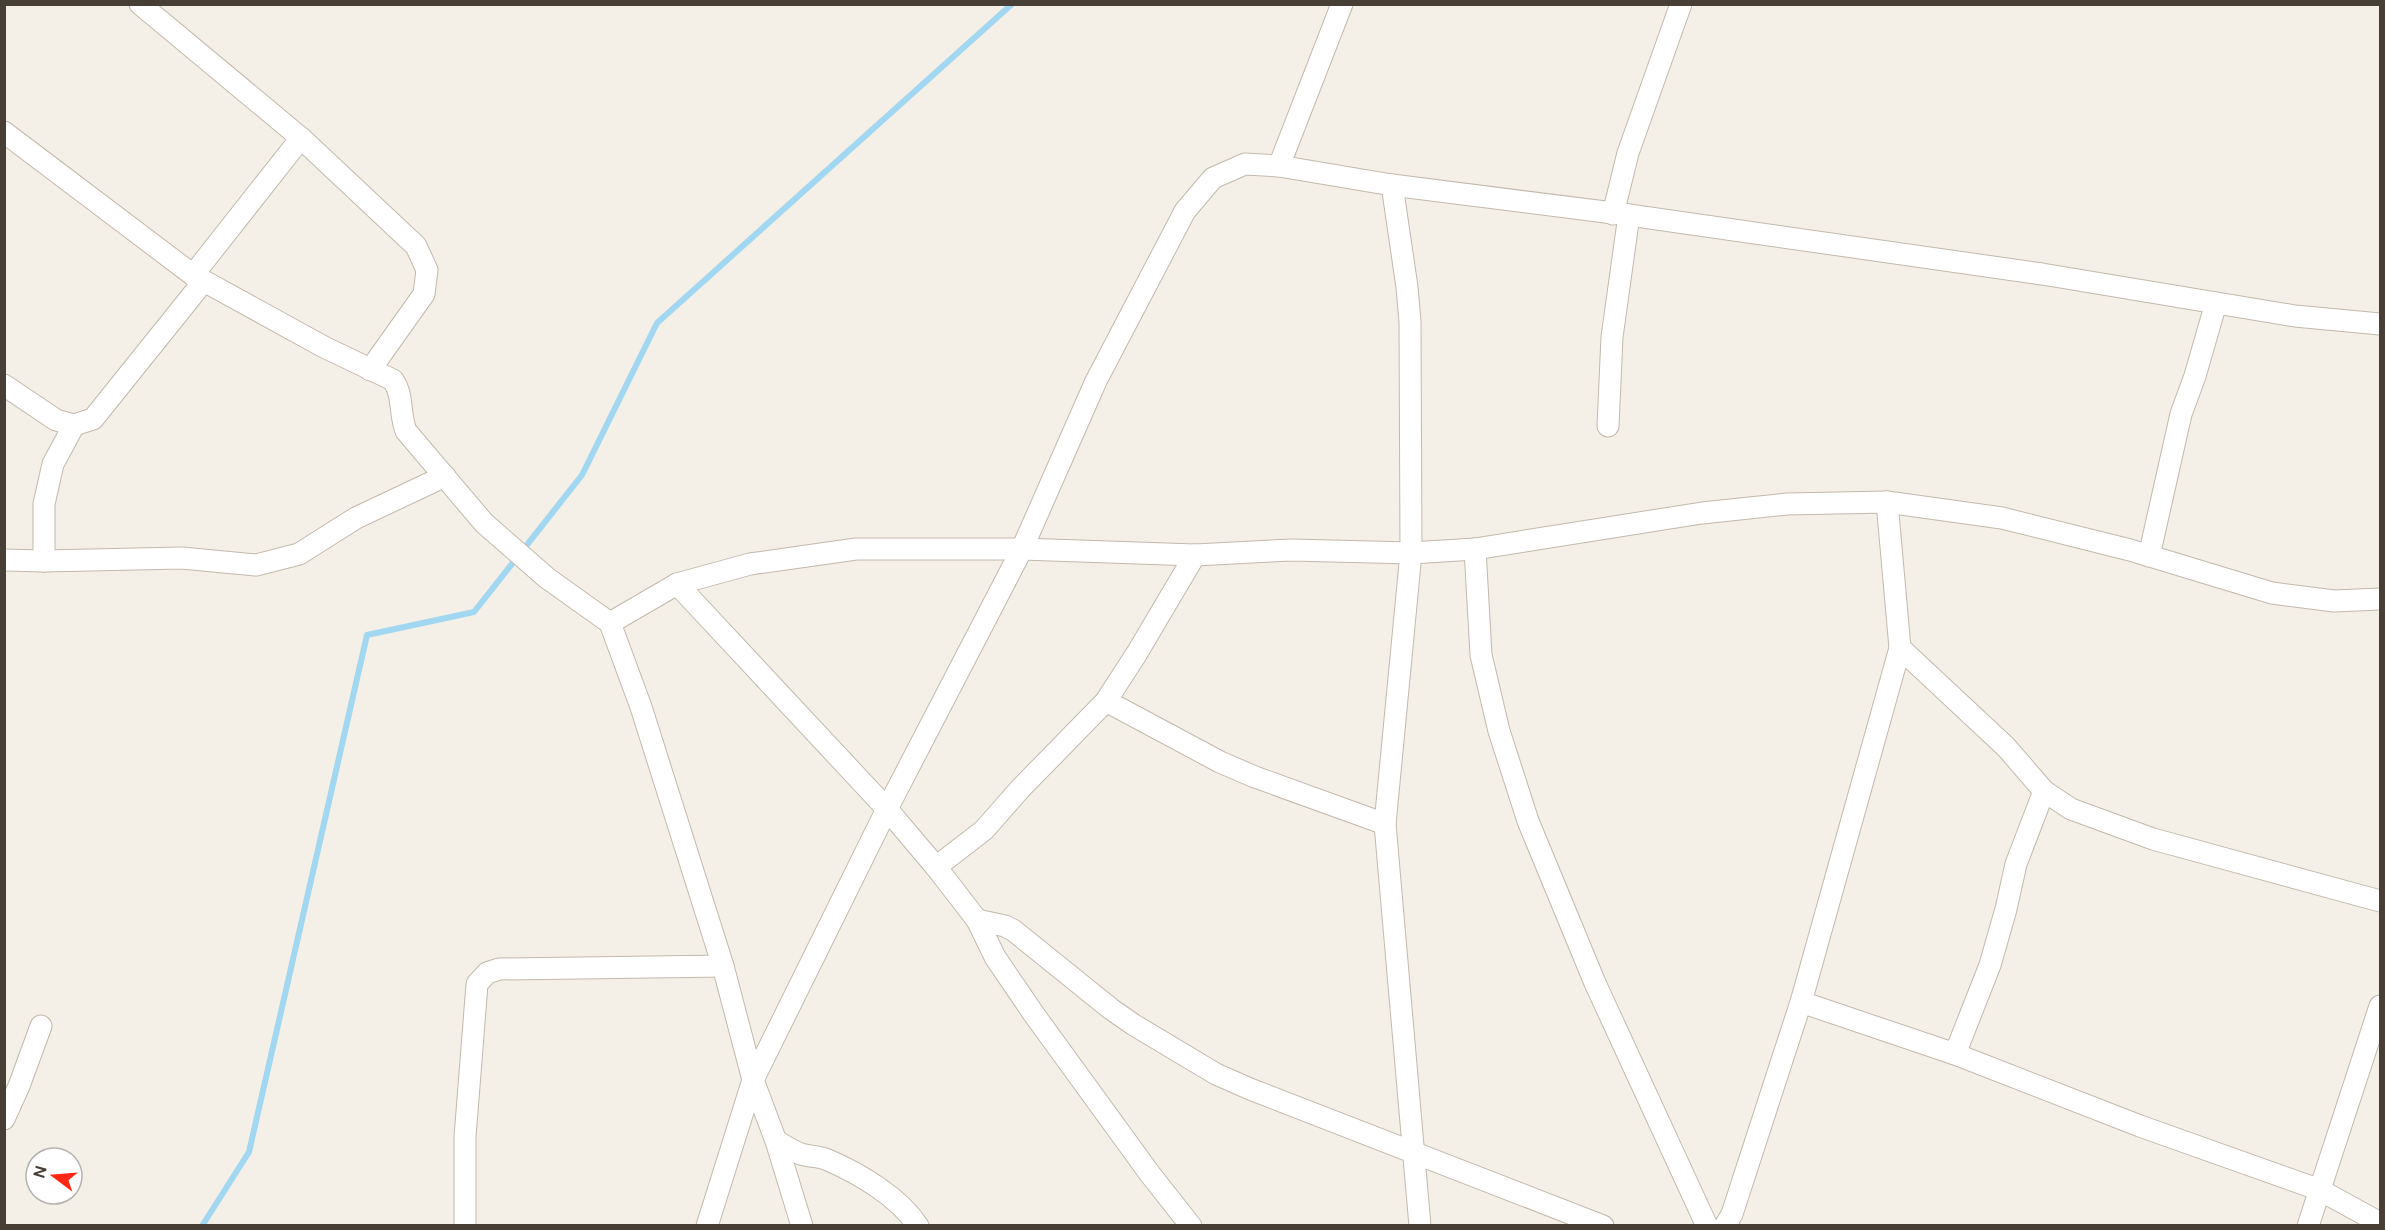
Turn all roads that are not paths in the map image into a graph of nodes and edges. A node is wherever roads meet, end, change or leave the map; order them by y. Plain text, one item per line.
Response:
1 (1342, 4) edge
2 (1682, 4) edge
3 (147, 6) edge
4 (4, 132) edge
5 (301, 138) junction
6 (1279, 166) junction
7 (1392, 185) junction
8 (1621, 215) junction
9 (198, 279) junction
10 (2216, 303) junction
11 (2380, 324) edge
12 (370, 369) junction
13 (4, 385) edge
14 (74, 425) junction
15 (1608, 426) dead end
16 (445, 476) junction
17 (1887, 502) junction
18 (1022, 549) junction
19 (1475, 549) junction
20 (1411, 553) junction
21 (1195, 555) junction
22 (2150, 556) junction
23 (4, 560) edge
24 (44, 561) junction
25 (677, 584) junction
26 (2380, 599) edge
27 (610, 623) junction
28 (1900, 648) junction
29 (1106, 700) junction
30 (2043, 791) junction
31 (887, 809) junction
32 (1385, 824) junction
33 (936, 867) junction
34 (2380, 901) edge
35 (977, 920) junction
36 (723, 966) junction
37 (1801, 1002) junction
38 (2380, 1006) edge
39 (41, 1026) dead end
40 (1956, 1054) junction
41 (753, 1080) junction
42 (4, 1119) edge
43 (776, 1141) junction
44 (1413, 1153) junction
45 (2320, 1190) junction
46 (2380, 1223) edge
47 (465, 1226) edge
48 (707, 1226) edge
49 (802, 1226) edge
50 (918, 1226) edge
51 (1191, 1226) edge
52 (1420, 1226) edge
53 (1603, 1226) edge
54 (1707, 1226) edge
55 (1725, 1226) edge
56 (2308, 1226) edge

1 - 6 street
2 - 8 street
3 - 5 street
4 - 9 street
5 - 9 street
5 - 12 street
6 - 7 street
6 - 18 street
7 - 8 street
7 - 20 street
8 - 10 street
8 - 15 street
9 - 12 street
9 - 14 street
10 - 11 street
10 - 22 street
12 - 16 street
13 - 14 street
14 - 24 street
16 - 24 street
16 - 27 street
17 - 19 street
17 - 22 street
17 - 28 street
18 - 21 street
18 - 25 street
18 - 31 street
19 - 20 street
19 - 54 street
20 - 21 street
20 - 32 street
21 - 29 street
22 - 26 street
23 - 24 street
25 - 27 street
25 - 31 street
27 - 36 street
28 - 30 street
28 - 37 street
29 - 32 street
29 - 33 street
30 - 34 street
30 - 40 street
31 - 33 street
31 - 41 street
32 - 44 street
33 - 35 street
35 - 44 street
35 - 51 street
36 - 41 street
36 - 47 street
37 - 40 street
37 - 55 street
38 - 45 street
39 - 42 street
40 - 45 street
41 - 43 street
41 - 48 street
43 - 49 street
43 - 50 street
44 - 52 street
44 - 53 street
45 - 46 street
45 - 56 street

